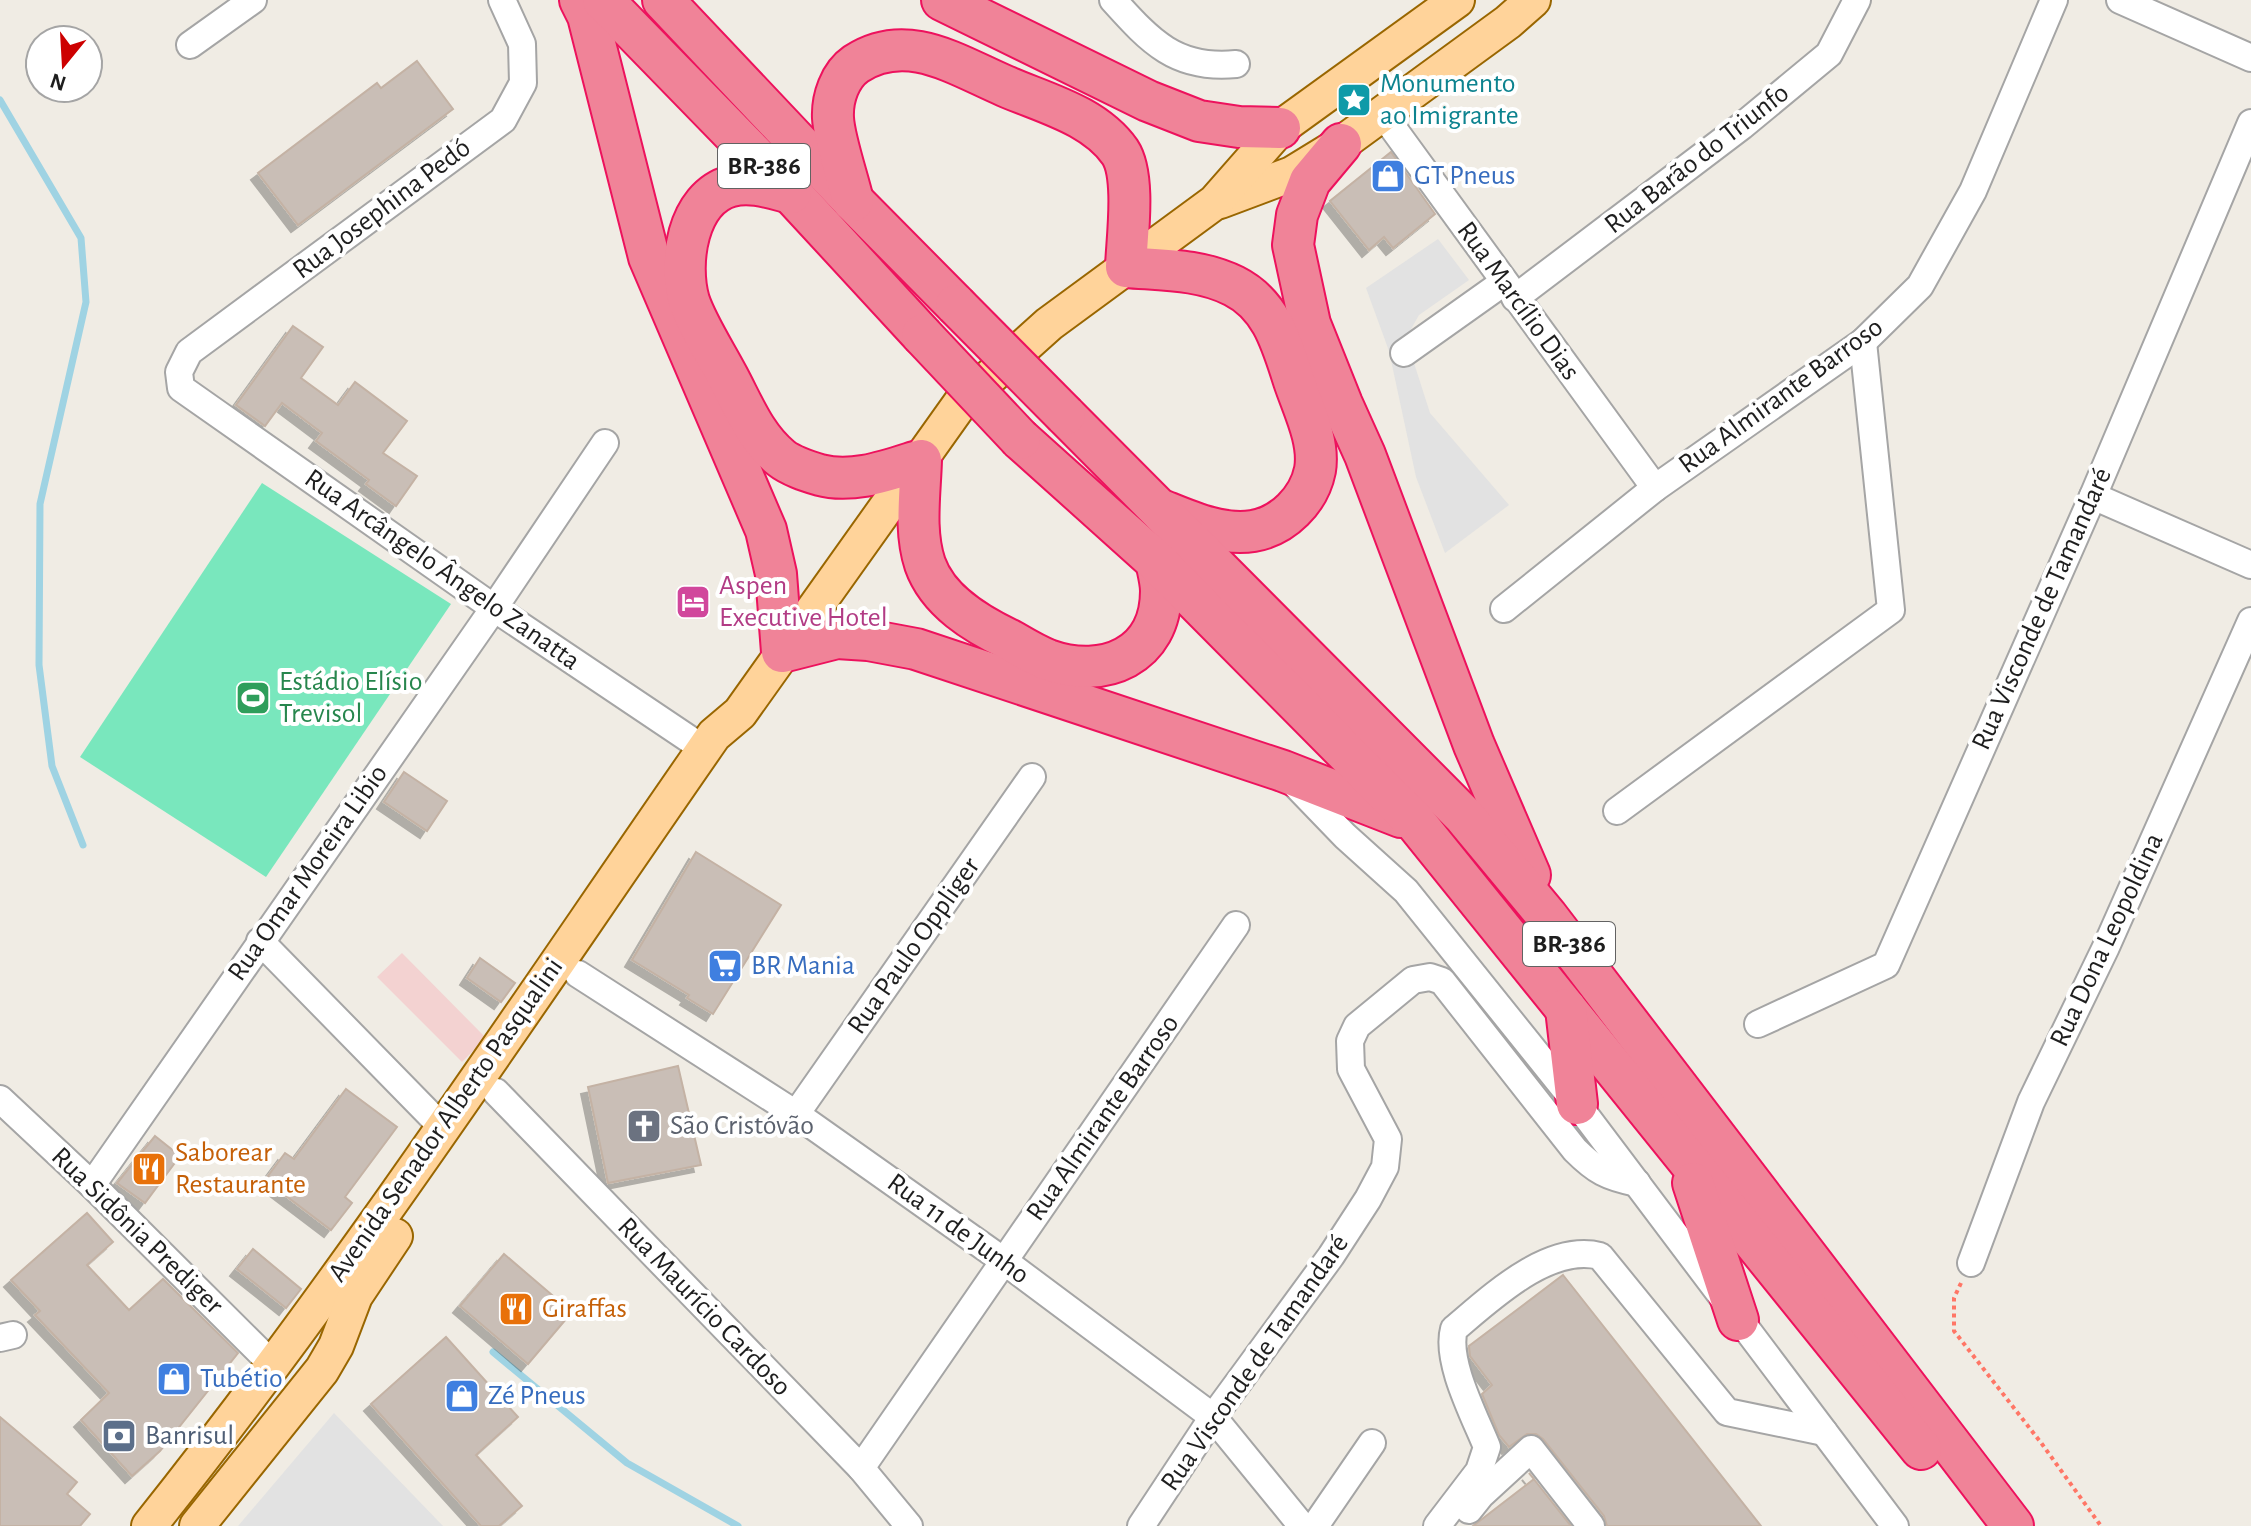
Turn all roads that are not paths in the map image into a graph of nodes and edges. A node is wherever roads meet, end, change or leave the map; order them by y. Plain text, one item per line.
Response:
1 (253, 0) edge
2 (502, 0) edge
3 (580, 0) edge
4 (603, 0) edge
5 (663, 0) edge
6 (942, 0) edge
7 (1113, 0) edge
8 (1457, 0) edge
9 (1857, 0) edge
10 (2054, 0) edge
11 (2120, 0) edge
12 (1521, 7) edge
13 (1405, 39) junction
14 (190, 45) dead end
15 (2251, 58) edge
16 (1236, 64) dead end
17 (1382, 113) junction
18 (2251, 123) edge
19 (1280, 128) junction
20 (1341, 144) junction
21 (791, 193) junction
22 (853, 201) junction
23 (1215, 202) junction
24 (1126, 267) junction
25 (1509, 290) junction
26 (1863, 342) junction
27 (1404, 353) dead end
28 (181, 388) joint
29 (605, 443) dead end
30 (921, 460) junction
31 (1655, 488) junction
32 (2093, 496) junction
33 (1155, 507) junction
34 (1156, 561) junction
35 (2251, 565) edge
36 (494, 608) junction
37 (1504, 609) dead end
38 (2251, 621) edge
39 (782, 652) junction
40 (740, 713) junction
41 (704, 749) junction
42 (1283, 771) junction
43 (1032, 777) dead end
44 (1617, 811) dead end
45 (1416, 823) junction
46 (1547, 916) junction
47 (1236, 925) dead end
48 (260, 941) junction
49 (578, 974) junction
50 (1566, 1009) junction
51 (1758, 1024) dead end
52 (496, 1092) junction
53 (0, 1099) edge
54 (1577, 1104) junction
55 (796, 1114) junction
56 (443, 1128) junction
57 (1686, 1160) junction
58 (1637, 1183) junction
59 (92, 1185) junction
60 (1004, 1261) junction
61 (1971, 1263) road end
62 (1738, 1320) junction
63 (273, 1365) junction
64 (314, 1379) junction
65 (249, 1396) junction
66 (1213, 1417) junction
67 (1824, 1432) junction
68 (1372, 1443) dead end
69 (861, 1468) junction
70 (210, 1521) edge
71 (149, 1526) edge
72 (166, 1526) edge
73 (909, 1526) edge
74 (1141, 1526) edge
75 (1302, 1526) edge
76 (1315, 1526) edge
77 (1437, 1526) edge
78 (1457, 1526) edge
79 (1591, 1526) edge
80 (1895, 1526) edge
81 (1984, 1526) edge
82 (2013, 1526) edge

1 - 14 street
2 - 28 street, Rua Josephina Pedó
3 - 39 highway
4 - 21 highway, BR-386
5 - 22 highway, BR-386
6 - 19 highway
7 - 16 street
8 - 13 main road, Avenida Senador Alberto Pasqualini
9 - 25 street, Rua Barão do Triunfo
10 - 26 street, Rua Almirante Barroso
11 - 15 street
12 - 17 main road, Avenida Senador Alberto Pasqualini
13 - 17 main road
13 - 19 main road, Avenida Senador Alberto Pasqualini
17 - 20 main road, Avenida Senador Alberto Pasqualini
17 - 25 street, Rua Marcílio Dias
18 - 32 street, Rua Visconde de Tamandaré
19 - 23 main road, Avenida Senador Alberto Pasqualini
20 - 23 main road, Avenida Senador Alberto Pasqualini
20 - 46 highway
21 - 30 highway
21 - 34 highway, BR-386, bridge
22 - 24 highway
22 - 33 highway, BR-386, bridge
23 - 24 main road, Avenida Senador Alberto Pasqualini
24 - 30 main road, Avenida Senador Alberto Pasqualini
24 - 33 highway
25 - 27 street, Rua Barão do Triunfo
25 - 31 street, Rua Marcílio Dias
26 - 31 street, Rua Almirante Barroso
26 - 44 street
28 - 36 street, Rua Arcângelo Ângelo Zanatta
29 - 36 street, Rua Omar Moreira Libio
30 - 34 highway
30 - 39 main road, Avenida Senador Alberto Pasqualini
31 - 37 street, Rua Almirante Barroso
32 - 35 street
32 - 51 street, Rua Visconde de Tamandaré
33 - 46 highway, BR-386
34 - 45 highway, BR-386
36 - 41 street, Rua Arcângelo Ângelo Zanatta
36 - 48 street, Rua Omar Moreira Libio
38 - 61 street, Rua Dona Leopoldina
39 - 40 main road, Avenida Senador Alberto Pasqualini
39 - 42 highway
40 - 41 main road, Avenida Senador Alberto Pasqualini
40 - 49 main road, Avenida Senador Alberto Pasqualini
41 - 56 main road, Avenida Senador Alberto Pasqualini
42 - 45 highway
42 - 54 street
43 - 55 street, Rua Paulo Oppliger
45 - 50 highway, BR-386
46 - 82 highway, BR-386
47 - 60 street, Rua Almirante Barroso
48 - 56 street
48 - 59 street, Rua Omar Moreira Libio
49 - 52 main road, Avenida Senador Alberto Pasqualini
49 - 55 street, Rua 11 de Junho
50 - 54 highway
50 - 57 highway, BR-386
52 - 64 main road, Avenida Senador Alberto Pasqualini
52 - 69 street, Rua Maurício Cardoso
53 - 59 street, Rua Sidônia Prediger
54 - 58 street
55 - 60 street, Rua 11 de Junho
56 - 63 main road, Avenida Senador Alberto Pasqualini
57 - 62 highway
57 - 81 highway, BR-386
58 - 62 street
58 - 66 street, Rua Visconde de Tamandaré
59 - 63 street, Rua Sidônia Prediger
60 - 66 street, Rua 11 de Junho
60 - 69 street, Rua Almirante Barroso
62 - 67 street
63 - 64 main road
63 - 65 main road, Avenida Senador Alberto Pasqualini
64 - 70 main road, Avenida Senador Alberto Pasqualini
65 - 71 main road, Avenida Senador Alberto Pasqualini
65 - 72 main road
66 - 74 street, Rua Visconde de Tamandaré
66 - 75 street, Rua 11 de Junho
67 - 77 street
67 - 80 street
68 - 76 street
69 - 73 street, Rua Maurício Cardoso
78 - 79 street

